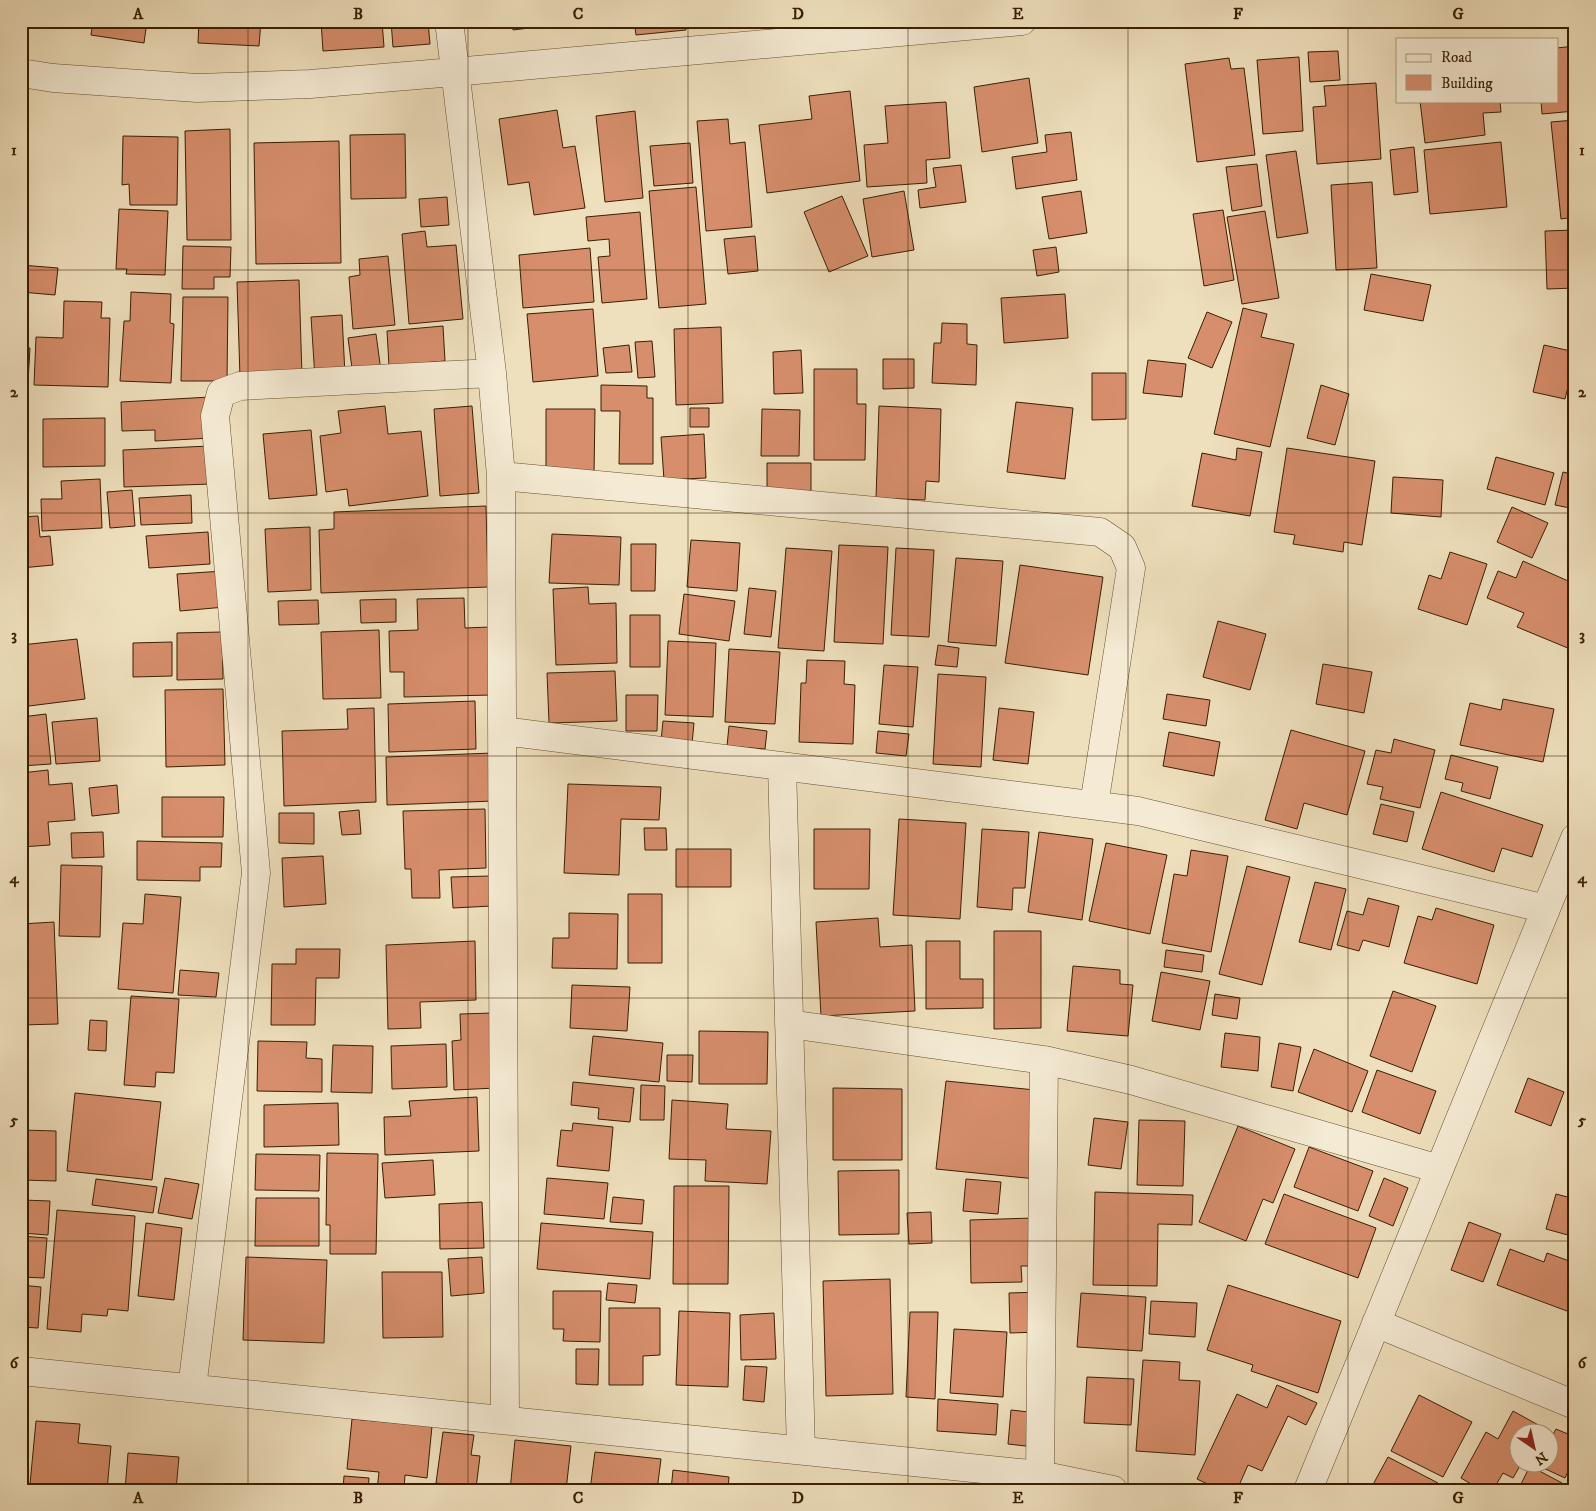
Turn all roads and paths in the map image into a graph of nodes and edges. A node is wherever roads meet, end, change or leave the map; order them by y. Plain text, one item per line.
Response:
1 (449, 21) edge
2 (1022, 21) edge
3 (454, 72) junction
4 (21, 73) edge
5 (492, 373) junction
6 (502, 476) junction
7 (502, 731) junction
8 (782, 766) junction
9 (1094, 805) junction
10 (1575, 838) edge
11 (1546, 909) junction
12 (789, 1024) junction
13 (1044, 1060) junction
14 (1439, 1169) junction
15 (1376, 1323) junction
16 (21, 1370) edge
17 (192, 1388) junction
18 (1575, 1405) edge
19 (505, 1420) junction
20 (801, 1450) junction
21 (1040, 1475) junction
22 (1113, 1490) edge
23 (1308, 1490) edge

1 - 3 street
2 - 3 street
3 - 4 street
3 - 5 street
5 - 6 street
5 - 17 street
6 - 7 street
6 - 9 street
7 - 8 street
7 - 19 street
8 - 9 street
8 - 12 street
9 - 11 street
10 - 11 street
11 - 14 street
12 - 13 street
12 - 20 street
13 - 14 street
13 - 21 street
14 - 15 street
15 - 18 street
15 - 23 street
16 - 17 street
17 - 19 street
19 - 20 street
20 - 21 street
21 - 22 street

